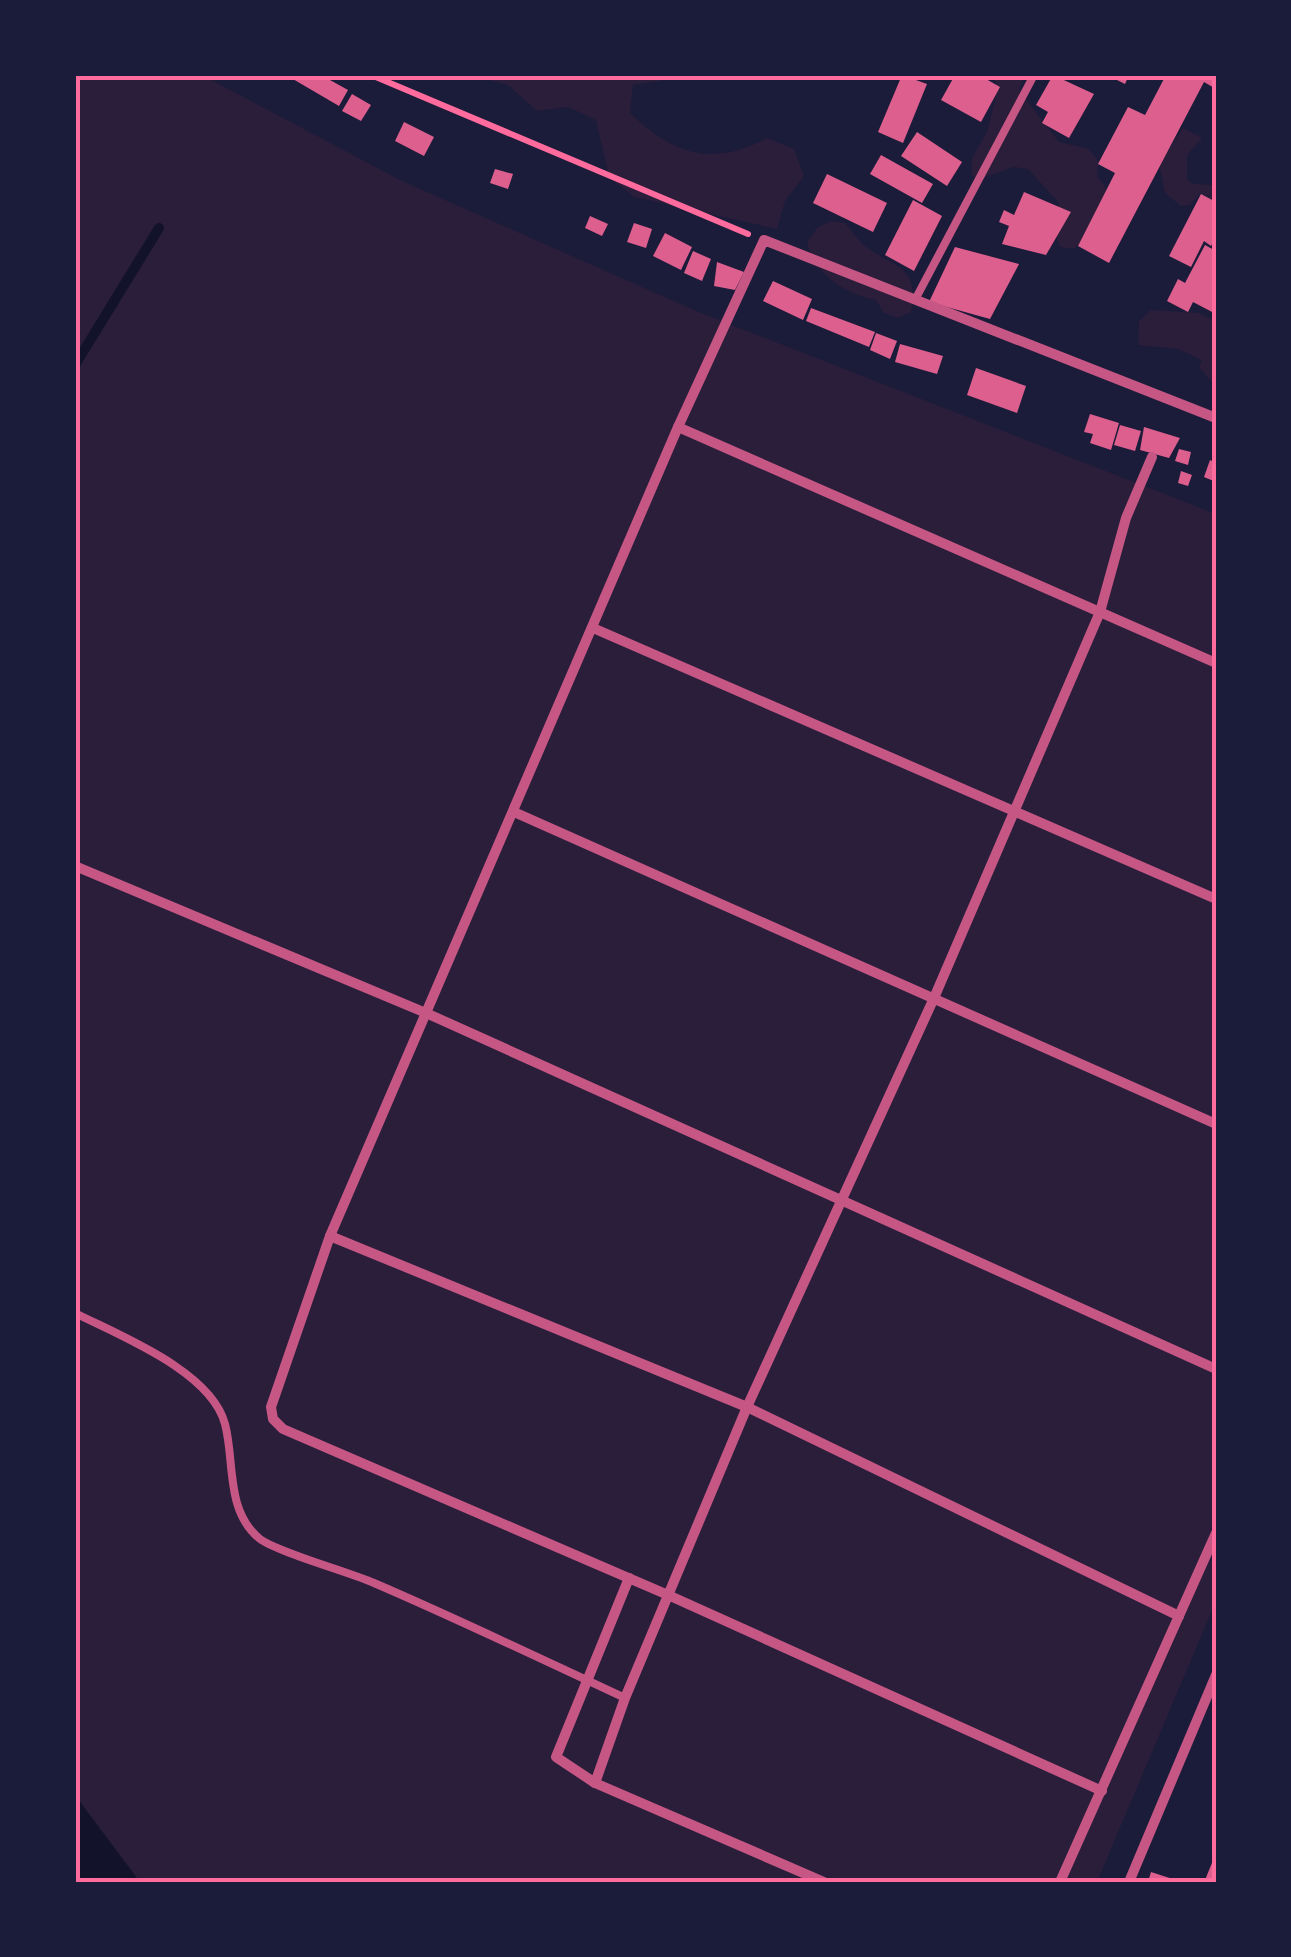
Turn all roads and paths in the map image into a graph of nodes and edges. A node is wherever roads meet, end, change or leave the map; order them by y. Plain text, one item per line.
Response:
1 (371, 75) edge
2 (1034, 75) edge
3 (764, 240) junction
4 (916, 298) junction
5 (1216, 418) edge
6 (678, 427) junction
7 (1152, 457) dead end
8 (1100, 612) junction
9 (593, 628) junction
10 (1216, 663) edge
11 (1013, 810) junction
12 (514, 812) junction
13 (75, 866) edge
14 (1216, 899) edge
15 (934, 998) junction
16 (426, 1013) junction
17 (1216, 1124) edge
18 (841, 1200) junction
19 (330, 1236) junction
20 (75, 1313) edge
21 (1216, 1368) edge
22 (747, 1406) junction
23 (1216, 1532) edge
24 (628, 1578) junction
25 (668, 1595) junction
26 (1179, 1616) junction
27 (1216, 1674) edge
28 (587, 1680) junction
29 (625, 1698) junction
30 (595, 1783) junction
31 (1102, 1790) junction
32 (824, 1882) edge
33 (1060, 1882) edge
34 (1129, 1882) edge

1 - 3 path
2 - 4 lane
3 - 4 street
3 - 6 street
4 - 5 street
6 - 8 street
6 - 9 street
7 - 8 street
8 - 10 street
8 - 11 street
9 - 11 street
9 - 12 street
11 - 14 street
11 - 15 street
12 - 15 street
12 - 16 street
13 - 16 street
15 - 17 street
15 - 18 street
16 - 18 street
16 - 19 street
18 - 21 street
18 - 22 street
19 - 22 street
19 - 24 street
20 - 28 lane
22 - 25 street
22 - 26 street
23 - 26 street
24 - 25 street
24 - 28 street
25 - 29 street
25 - 31 street
26 - 31 street
27 - 34 street
28 - 29 lane
28 - 30 street
29 - 30 street
30 - 32 street
31 - 33 street

